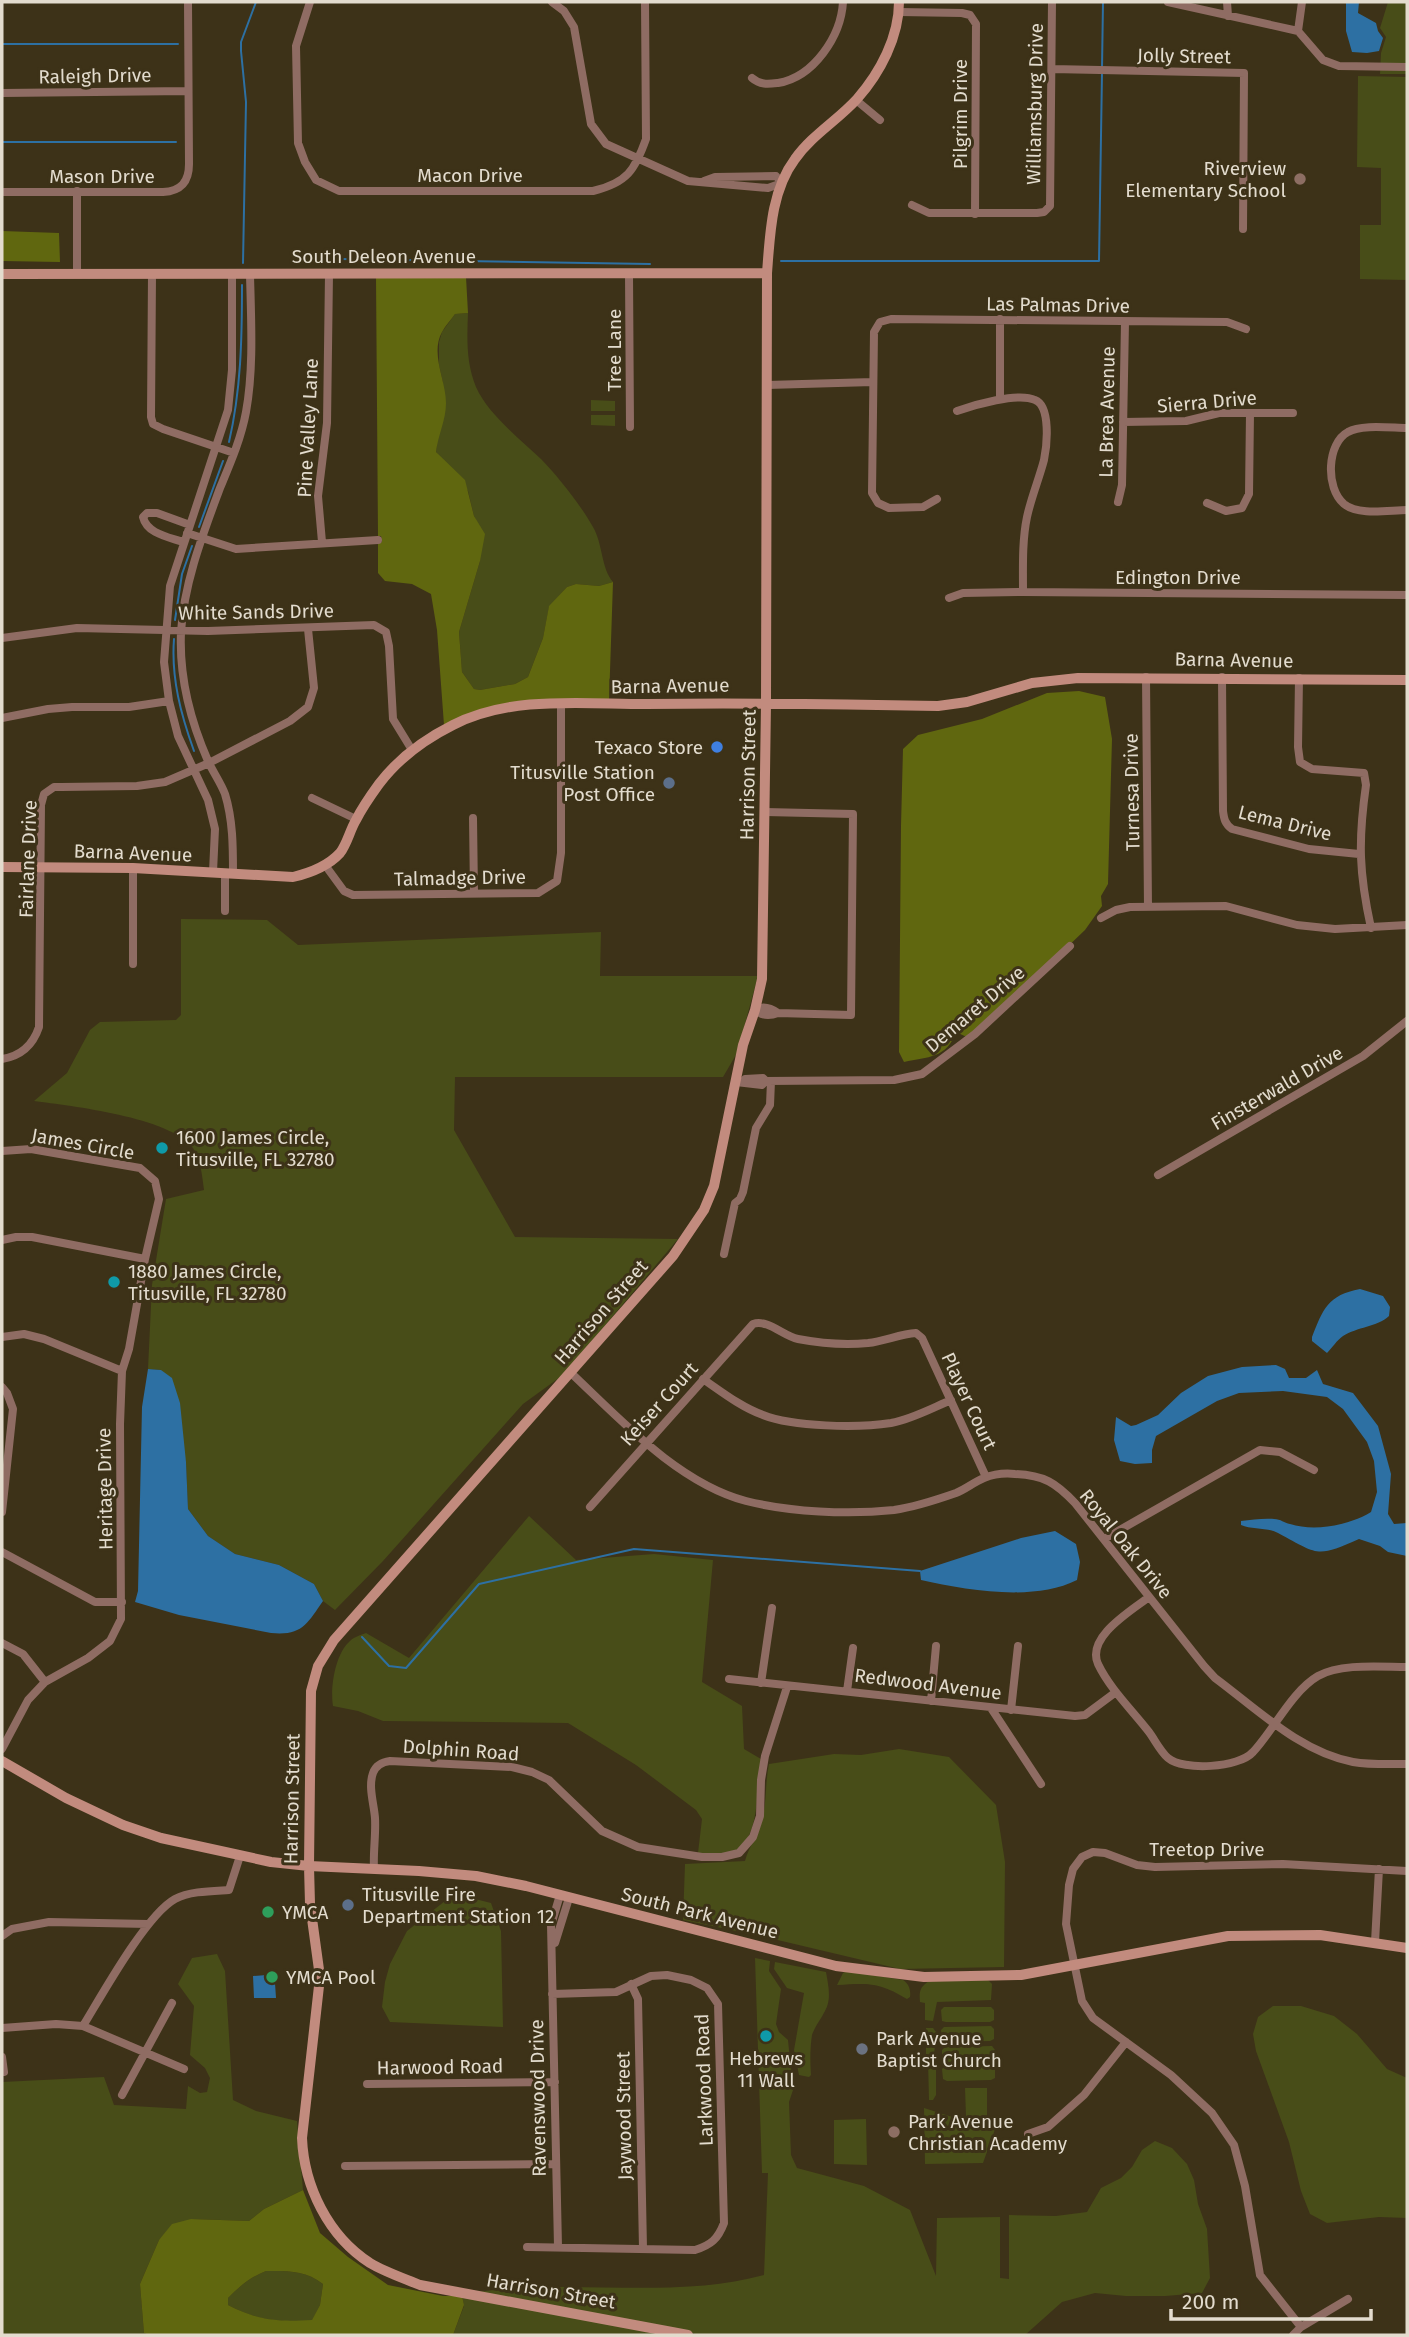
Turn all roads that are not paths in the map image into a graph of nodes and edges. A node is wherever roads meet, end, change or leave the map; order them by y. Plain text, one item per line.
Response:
1 (188, 2) edge
2 (310, 2) edge
3 (552, 2) edge
4 (645, 2) edge
5 (843, 2) edge
6 (1052, 2) edge
7 (1168, 2) edge
8 (1227, 2) edge
9 (1301, 2) edge
10 (899, 7) edge
11 (1228, 16) junction
12 (1298, 31) junction
13 (1407, 66) edge
14 (1052, 69) junction
15 (752, 78) dead end
16 (188, 91) junction
17 (2, 93) edge
18 (856, 100) junction
19 (880, 120) dead end
20 (639, 159) junction
21 (782, 183) junction
22 (77, 191) junction
23 (2, 192) edge
24 (912, 205) dead end
25 (975, 214) junction
26 (1243, 229) dead end
27 (767, 273) junction
28 (2, 274) edge
29 (77, 274) junction
30 (152, 274) junction
31 (232, 274) junction
32 (250, 274) junction
33 (329, 274) junction
34 (629, 274) junction
35 (1000, 319) junction
36 (1125, 322) junction
37 (1246, 329) dead end
38 (873, 382) junction
39 (767, 385) junction
40 (1000, 399) junction
41 (957, 411) dead end
42 (1250, 412) junction
43 (1293, 413) dead end
44 (1123, 422) junction
45 (630, 427) dead end
46 (1407, 428) edge
47 (217, 448) junction
48 (234, 453) junction
49 (937, 499) dead end
50 (1118, 502) dead end
51 (1207, 503) dead end
52 (1407, 510) edge
53 (187, 533) junction
54 (202, 540) junction
55 (378, 540) dead end
56 (322, 542) junction
57 (1023, 592) junction
58 (1407, 595) edge
59 (949, 598) dead end
60 (308, 628) junction
61 (165, 630) junction
62 (181, 631) junction
63 (2, 638) edge
64 (1146, 677) junction
65 (1222, 677) junction
66 (1299, 678) junction
67 (1407, 680) edge
68 (169, 701) junction
69 (766, 704) junction
70 (561, 705) junction
71 (2, 718) edge
72 (412, 750) junction
73 (209, 763) junction
74 (193, 771) junction
75 (312, 798) dead end
76 (765, 812) junction
77 (473, 818) dead end
78 (356, 819) junction
79 (1359, 854) junction
80 (325, 865) junction
81 (2, 867) edge
82 (41, 868) junction
83 (133, 868) junction
84 (224, 873) junction
85 (474, 893) junction
86 (1148, 907) junction
87 (225, 911) dead end
88 (1101, 918) dead end
89 (1407, 925) edge
90 (1371, 928) junction
91 (1070, 946) dead end
92 (133, 964) dead end
93 (755, 1010) junction
94 (1407, 1021) edge
95 (2, 1059) edge
96 (769, 1081) junction
97 (740, 1082) junction
98 (2, 1150) edge
99 (1158, 1175) dead end
100 (155, 1181) joint
101 (2, 1240) edge
102 (724, 1254) dead end
103 (145, 1259) junction
104 (2, 1337) edge
105 (922, 1338) joint
106 (122, 1371) junction
107 (571, 1373) junction
108 (703, 1379) junction
109 (2, 1387) edge
110 (951, 1400) junction
111 (646, 1443) junction
112 (6, 1452) edge
113 (1314, 1470) dead end
114 (986, 1477) junction
115 (590, 1507) dead end
116 (2, 1512) edge
117 (1104, 1539) junction
118 (2, 1552) edge
119 (1149, 1597) junction
120 (122, 1602) junction
121 (772, 1608) dead end
122 (2, 1643) edge
123 (936, 1646) dead end
124 (1018, 1646) dead end
125 (853, 1648) dead end
126 (1407, 1667) edge
127 (729, 1679) dead end
128 (45, 1682) junction
129 (761, 1683) junction
130 (788, 1687) junction
131 (846, 1691) junction
132 (1116, 1692) junction
133 (931, 1701) junction
134 (991, 1708) junction
135 (1011, 1710) junction
136 (1275, 1723) junction
137 (2, 1749) edge
138 (2, 1760) edge
139 (1407, 1765) edge
140 (1041, 1784) dead end
141 (240, 1856) junction
142 (309, 1866) junction
143 (374, 1869) junction
144 (1379, 1869) junction
145 (1407, 1871) edge
146 (564, 1896) junction
147 (148, 1924) junction
148 (2, 1936) edge
149 (1375, 1942) junction
150 (1407, 1948) edge
151 (1076, 1966) junction
152 (631, 1984) junction
153 (552, 1994) junction
154 (172, 2003) dead end
155 (83, 2026) junction
156 (2, 2028) edge
157 (1126, 2042) junction
158 (147, 2052) junction
159 (2, 2057) edge
160 (184, 2069) dead end
161 (4, 2072) dead end
162 (555, 2082) junction
163 (367, 2084) dead end
164 (122, 2095) dead end
165 (1028, 2134) dead end
166 (555, 2164) junction
167 (345, 2166) dead end
168 (558, 2246) junction
169 (527, 2247) dead end
170 (643, 2248) junction
171 (1348, 2299) dead end
172 (1301, 2328) junction
173 (688, 2335) edge
174 (1293, 2335) edge

1 - 16 street, Mason Drive
2 - 20 street, Macon Drive
3 - 20 street
4 - 20 street, Macon Drive
5 - 15 street
6 - 14 street, Williamsburg Drive
7 - 11 street
8 - 11 street
9 - 12 street
10 - 18 street, Harrison Street
10 - 25 street, Pilgrim Drive
11 - 12 street
12 - 13 street
14 - 25 street, Williamsburg Drive
14 - 26 street, Jolly Street
16 - 17 street, Raleigh Drive
16 - 22 street, Mason Drive
18 - 19 street
18 - 21 street, Harrison Street
20 - 21 street
21 - 27 street, Harrison Street
22 - 23 street, Mason Drive
22 - 29 street
24 - 25 street
27 - 34 street, South Deleon Avenue
27 - 39 street, Harrison Street
28 - 29 street, South Deleon Avenue
29 - 30 street, South Deleon Avenue
30 - 31 street, South Deleon Avenue
30 - 47 street
31 - 32 street, South Deleon Avenue
31 - 47 street
32 - 33 street, South Deleon Avenue
32 - 48 street
33 - 34 street, South Deleon Avenue
33 - 56 street, Pine Valley Lane
34 - 45 street, Tree Lane
35 - 36 street, Las Palmas Drive
35 - 38 street, Las Palmas Drive
35 - 40 street
36 - 37 street, Las Palmas Drive
36 - 44 street, La Brea Avenue
38 - 39 street
38 - 49 street
39 - 69 street, Harrison Street
40 - 41 street
40 - 57 street
42 - 43 street, Sierra Drive
42 - 44 street, Sierra Drive
42 - 51 street
44 - 50 street, La Brea Avenue
46 - 52 street
47 - 48 street
47 - 53 street
48 - 54 street
53 - 53 street
53 - 54 street
53 - 61 street
54 - 56 street
54 - 62 street
55 - 56 street
57 - 58 street, Edington Drive
57 - 59 street, Edington Drive
60 - 62 street, White Sands Drive
60 - 72 street, White Sands Drive
60 - 73 street, Fairlane Drive
61 - 62 street, White Sands Drive
61 - 63 street, White Sands Drive
61 - 68 street
62 - 73 street
64 - 65 street, Barna Avenue
64 - 69 street, Barna Avenue
64 - 86 street, Turnesa Drive
65 - 66 street, Barna Avenue
65 - 79 street, Lema Drive
66 - 67 street, Barna Avenue
66 - 79 street
68 - 71 street
68 - 74 street
69 - 70 street, Barna Avenue
69 - 76 street, Harrison Street
70 - 72 street, Barna Avenue
70 - 85 street, Talmadge Drive
72 - 78 street, Barna Avenue
73 - 74 street, Fairlane Drive
73 - 84 street
74 - 82 street, Fairlane Drive
74 - 84 street
75 - 78 street
76 - 93 street, Harrison Street
76 - 93 street
77 - 85 street
78 - 80 street, Barna Avenue
79 - 90 street
80 - 84 street, Barna Avenue
80 - 85 street, Talmadge Drive
81 - 82 street, Barna Avenue
82 - 83 street, Barna Avenue
82 - 95 street, Fairlane Drive
83 - 84 street, Barna Avenue
83 - 92 street
84 - 87 street
86 - 88 street
86 - 90 street
89 - 90 street
91 - 96 street, Demaret Drive
93 - 97 street, Harrison Street
94 - 99 street, Finsterwald Drive
96 - 97 street, Demaret Drive
96 - 102 street
97 - 107 street, Harrison Street
98 - 100 street, James Circle
100 - 103 street, Heritage Drive
101 - 103 street
103 - 106 street, Heritage Drive
104 - 106 street
105 - 108 street, Keiser Court
105 - 110 street, Player Court
106 - 120 street, Heritage Drive
107 - 111 street, Royal Oak Drive
107 - 142 street, Harrison Street
108 - 110 street
108 - 111 street, Keiser Court
109 - 112 street
110 - 114 street, Player Court
111 - 114 street, Royal Oak Drive
111 - 115 street, Keiser Court
112 - 116 street
113 - 117 street
114 - 117 street, Royal Oak Drive
117 - 119 street, Royal Oak Drive
118 - 120 street
119 - 132 street
119 - 136 street, Royal Oak Drive
120 - 128 street, Heritage Drive
121 - 129 street
122 - 128 street
123 - 133 street
124 - 135 street
125 - 131 street
126 - 136 street
127 - 129 street, Redwood Avenue
128 - 137 street, Heritage Drive
129 - 130 street, Redwood Avenue
130 - 131 street, Redwood Avenue
130 - 143 street, Dolphin Road
131 - 133 street, Redwood Avenue
132 - 135 street, Redwood Avenue
132 - 136 street
133 - 134 street, Redwood Avenue
134 - 135 street, Redwood Avenue
134 - 140 street
136 - 139 street, Royal Oak Drive
138 - 141 street, South Park Avenue
141 - 142 street, South Park Avenue
141 - 147 street
142 - 143 street, South Park Avenue
142 - 173 street, Harrison Street
143 - 146 street, South Park Avenue
144 - 145 street, Treetop Drive
144 - 149 street
144 - 151 street, Treetop Drive
146 - 151 street, South Park Avenue
146 - 153 street, Ravenswood Drive
147 - 148 street
147 - 155 street
149 - 150 street, South Park Avenue
149 - 151 street, South Park Avenue
151 - 157 street
152 - 153 street, Larkwood Road
152 - 170 street, Jaywood Street
152 - 170 street, Larkwood Road
153 - 162 street, Ravenswood Drive
154 - 158 street
155 - 156 street
155 - 158 street
157 - 165 street
157 - 172 street
158 - 160 street
158 - 164 street
159 - 161 street
162 - 163 street, Harwood Road
162 - 166 street, Ravenswood Drive
166 - 167 street
166 - 168 street, Ravenswood Drive
168 - 169 street
168 - 170 street
171 - 172 street
172 - 174 street

